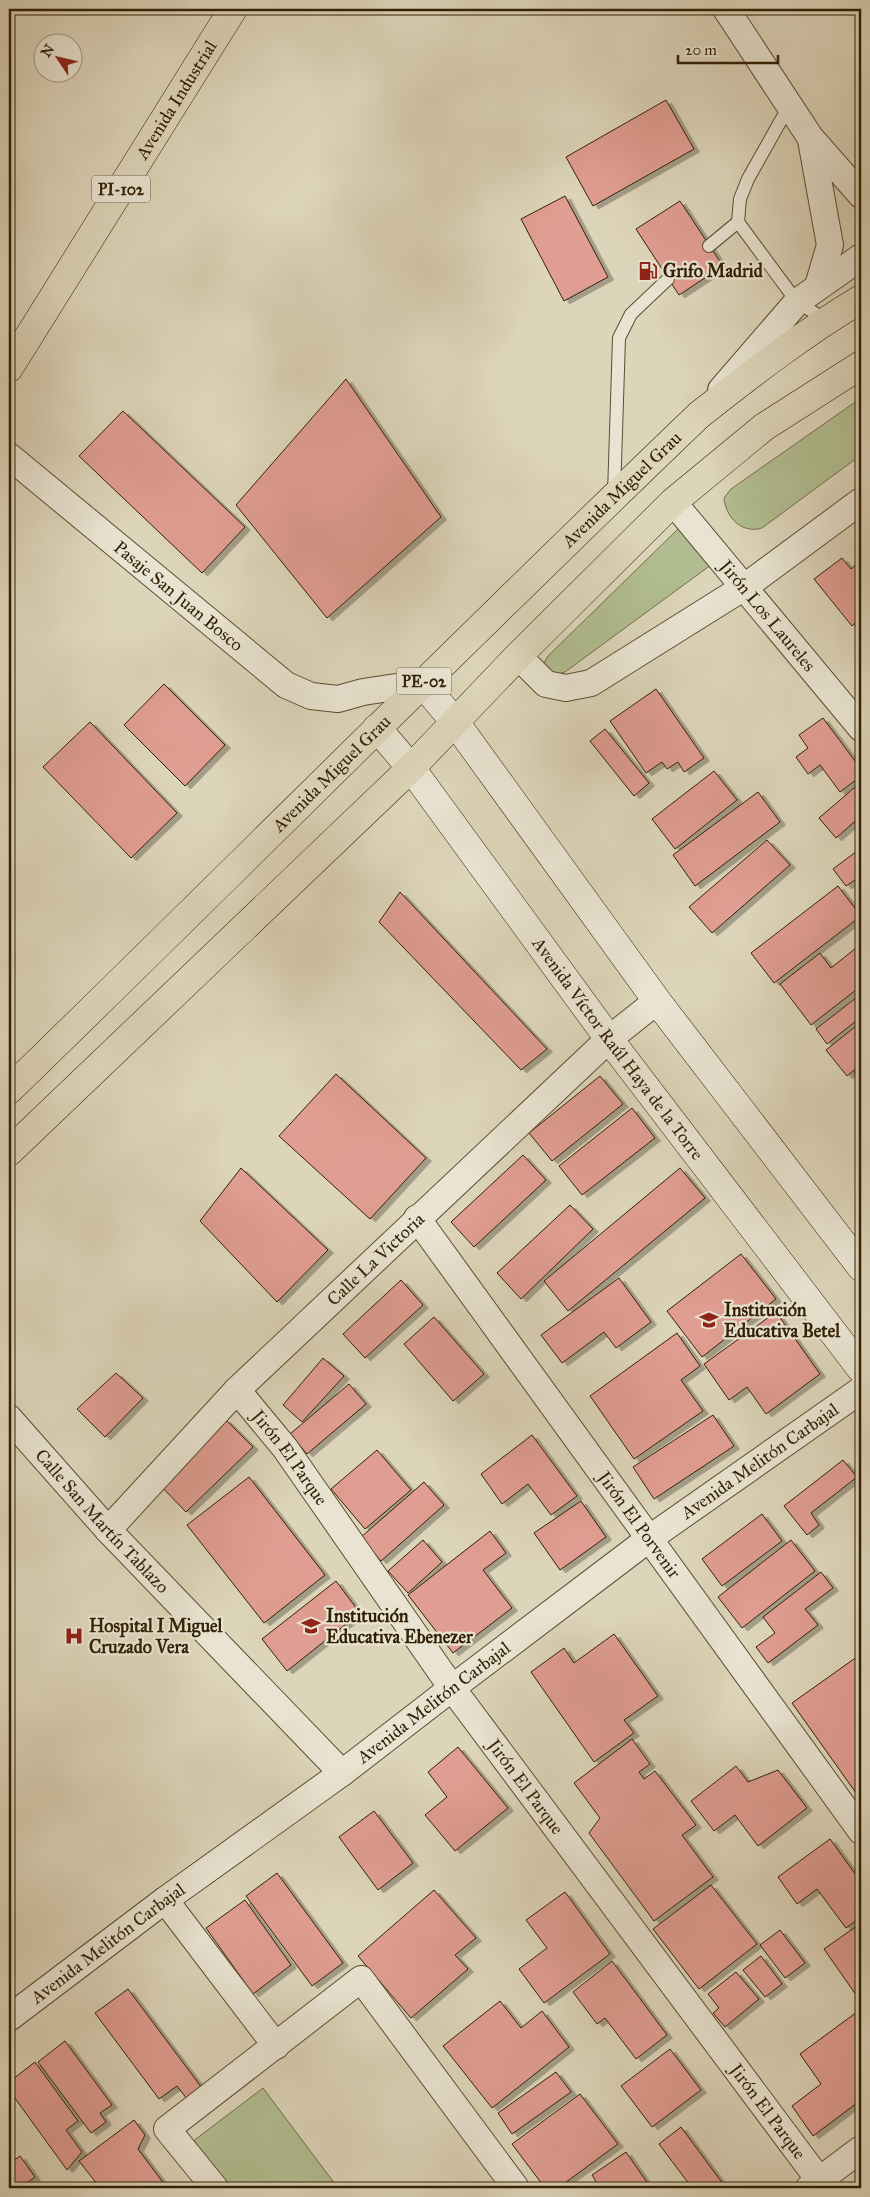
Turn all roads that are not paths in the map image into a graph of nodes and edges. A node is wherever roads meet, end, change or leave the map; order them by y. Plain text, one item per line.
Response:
1 (233, 9) edge
2 (726, 9) edge
3 (789, 106) junction
4 (810, 137) junction
5 (861, 196) edge
6 (738, 222) junction
7 (709, 246) dead end
8 (861, 258) edge
9 (668, 279) dead end
10 (818, 286) junction
11 (861, 299) edge
12 (797, 302) junction
13 (826, 320) junction
14 (861, 366) edge
15 (9, 368) edge
16 (699, 415) junction
17 (9, 456) edge
18 (614, 497) junction
19 (861, 501) edge
20 (673, 502) junction
21 (746, 586) junction
22 (518, 656) junction
23 (422, 683) junction
24 (363, 692) junction
25 (455, 722) junction
26 (377, 728) junction
27 (861, 728) edge
28 (411, 768) junction
29 (657, 1000) junction
30 (609, 1039) junction
31 (9, 1090) edge
32 (9, 1152) edge
33 (417, 1218) junction
34 (861, 1267) edge
35 (861, 1369) edge
36 (237, 1390) junction
37 (861, 1390) edge
38 (9, 1418) edge
39 (108, 1530) junction
40 (650, 1538) junction
41 (452, 1688) junction
42 (342, 1773) junction
43 (861, 1831) edge
44 (165, 1900) junction
45 (9, 2018) edge
46 (276, 2046) junction
47 (861, 2149) edge
48 (814, 2184) edge
49 (215, 2188) edge
50 (516, 2188) edge

1 - 15 main road, Avenida Industrial / PI-102
2 - 3 street
3 - 4 street
3 - 6 lane
4 - 5 street
4 - 10 street
6 - 7 lane
6 - 12 lane
8 - 10 street, Avenida Miguel Grau
9 - 18 lane
10 - 12 street, Avenida Miguel Grau
11 - 13 main road, Avenida Miguel Grau / PE-02
12 - 13 lane
12 - 16 street, Avenida Miguel Grau
13 - 16 main road, Avenida Miguel Grau / PE-02
14 - 20 main road, PE-02
16 - 18 main road, Avenida Miguel Grau / PE-02
17 - 24 street, Pasaje San Juan Bosco
18 - 23 main road, Avenida Miguel Grau / PE-02
19 - 21 street
20 - 21 street, Jirón Los Laureles
20 - 22 main road, PE-02
21 - 22 street
21 - 27 street, Jirón Los Laureles
22 - 25 main road, PE-02
23 - 24 street, Pasaje San Juan Bosco
23 - 25 main road
23 - 26 main road, Avenida Miguel Grau / PE-02
24 - 26 street
25 - 28 main road, PE-02
25 - 29 main road
26 - 28 main road, Avenida Víctor Raúl Haya de la Torre
26 - 31 main road, Avenida Miguel Grau / PE-02
28 - 30 main road, Avenida Víctor Raúl Haya de la Torre
28 - 32 main road, PE-02
29 - 30 street, Calle La Victoria
29 - 34 main road
30 - 33 street, Calle La Victoria
30 - 35 main road, Avenida Víctor Raúl Haya de la Torre
33 - 36 street, Calle La Victoria
33 - 40 street, Jirón El Porvenir
36 - 39 street, Calle La Victoria
36 - 41 street, Jirón El Parque
37 - 40 street, Avenida Melitón Carbajal
38 - 39 street, Calle San Martín Tablazo
39 - 42 street, Calle San Martín Tablazo
40 - 41 street, Avenida Melitón Carbajal
40 - 43 street, Jirón El Porvenir
41 - 42 street, Avenida Melitón Carbajal
41 - 48 street, Jirón El Parque
42 - 44 street, Avenida Melitón Carbajal
44 - 45 street, Avenida Melitón Carbajal
44 - 46 street
46 - 49 street
46 - 50 street
47 - 48 street

